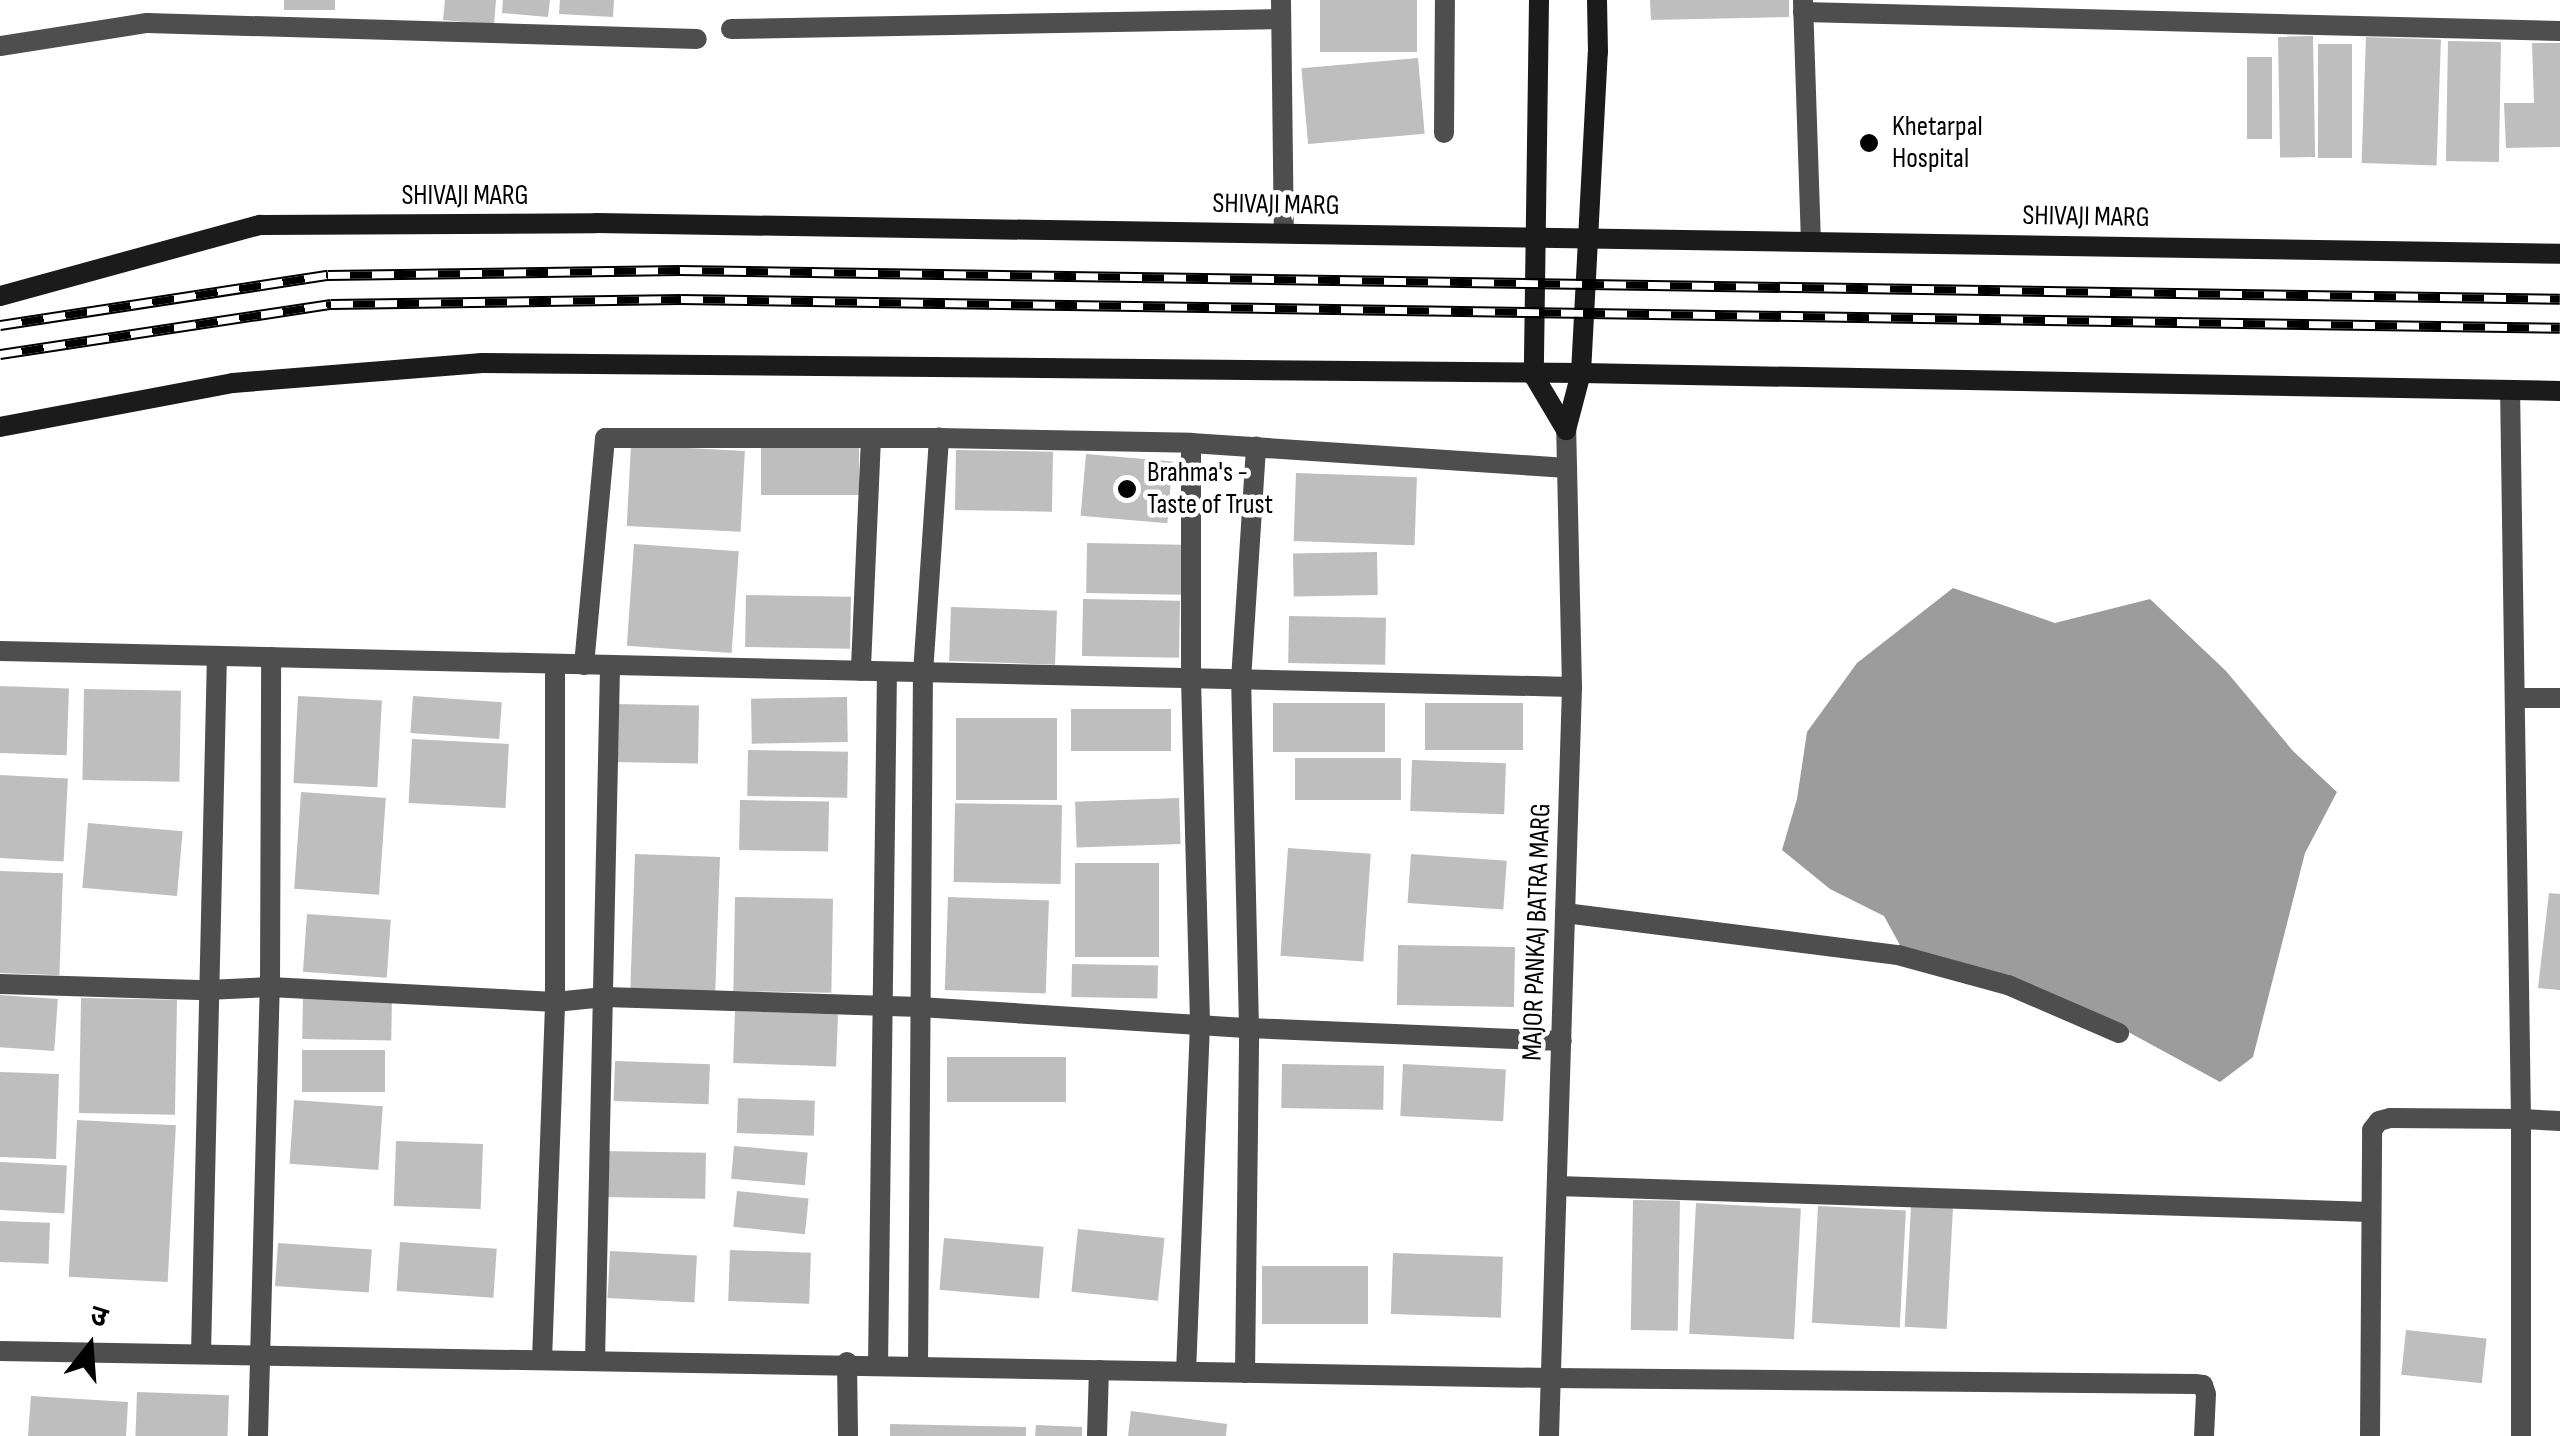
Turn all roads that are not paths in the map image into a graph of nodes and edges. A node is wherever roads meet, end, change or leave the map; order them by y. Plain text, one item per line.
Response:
1 (1445, 0) edge
2 (1538, 0) edge
3 (1597, 0) edge
4 (1804, 6) edge
5 (1281, 9) edge
6 (730, 28) dead end
7 (2560, 31) edge
8 (697, 39) dead end
9 (0, 46) edge
10 (1444, 133) dead end
11 (1284, 233) junction
12 (1535, 236) junction
13 (1586, 238) junction
14 (1810, 239) junction
15 (2560, 254) edge
16 (0, 296) edge
17 (1581, 373) junction
18 (1534, 376) junction
19 (2510, 390) junction
20 (2560, 391) edge
21 (0, 426) edge
22 (1566, 430) junction
23 (870, 438) junction
24 (938, 438) junction
25 (1191, 443) junction
26 (1256, 446) junction
27 (1567, 468) junction
28 (0, 651) edge
29 (217, 656) junction
30 (271, 657) junction
31 (555, 664) junction
32 (584, 665) junction
33 (610, 666) junction
34 (862, 671) junction
35 (887, 672) junction
36 (923, 673) junction
37 (1191, 678) junction
38 (1240, 680) junction
39 (1572, 686) junction
40 (2515, 698) junction
41 (2560, 698) edge
42 (1566, 912) junction
43 (0, 984) edge
44 (270, 987) junction
45 (208, 990) junction
46 (604, 997) junction
47 (555, 1002) junction
48 (879, 1007) junction
49 (920, 1007) junction
50 (1200, 1024) junction
51 (1249, 1028) junction
52 (2119, 1033) dead end
53 (1562, 1041) junction
54 (2521, 1119) junction
55 (2560, 1121) edge
56 (1556, 1186) junction
57 (2372, 1212) junction
58 (0, 1351) edge
59 (202, 1354) junction
60 (259, 1355) junction
61 (542, 1360) junction
62 (595, 1361) junction
63 (847, 1362) junction
64 (878, 1366) junction
65 (918, 1366) junction
66 (1099, 1370) junction
67 (1186, 1371) junction
68 (1245, 1373) junction
69 (1551, 1378) junction
70 (258, 1436) edge
71 (848, 1436) edge
72 (1097, 1436) edge
73 (1549, 1436) edge
74 (2204, 1436) edge
75 (2370, 1436) edge
76 (2521, 1436) edge

1 - 10 street
2 - 12 main road
3 - 13 main road
4 - 7 street
4 - 14 street
5 - 6 street
5 - 11 street
8 - 9 street
11 - 12 main road, SHIVAJI MARG
11 - 16 main road, SHIVAJI MARG
12 - 13 main road, SHIVAJI MARG
12 - 18 main road
13 - 14 main road, SHIVAJI MARG
13 - 17 main road
14 - 15 main road, SHIVAJI MARG
17 - 18 main road
17 - 19 main road
17 - 22 main road
18 - 21 main road
18 - 22 main road
19 - 20 main road
19 - 40 street
22 - 27 street, MAJOR PANKAJ BATRA MARG
23 - 24 street
23 - 32 street
23 - 34 street
24 - 25 street
24 - 36 street
25 - 26 street
25 - 37 street
26 - 27 street
26 - 38 street
27 - 39 street, MAJOR PANKAJ BATRA MARG
28 - 29 street
29 - 30 street
29 - 45 street
30 - 31 street
30 - 44 street
31 - 32 street
31 - 47 street
32 - 33 street
33 - 34 street
33 - 46 street
34 - 35 street
35 - 36 street
35 - 48 street
36 - 37 street
36 - 49 street
37 - 38 street
37 - 50 street
38 - 39 street
38 - 51 street
39 - 42 street, MAJOR PANKAJ BATRA MARG
40 - 41 street
40 - 54 street
42 - 52 street
42 - 53 street, MAJOR PANKAJ BATRA MARG
43 - 45 street
44 - 45 street
44 - 47 street
44 - 60 street
45 - 59 street
46 - 47 street
46 - 48 street
46 - 62 street
47 - 61 street
48 - 49 street
48 - 64 street
49 - 50 street
49 - 65 street
50 - 51 street
50 - 67 street
51 - 53 street
51 - 68 street
53 - 56 street, MAJOR PANKAJ BATRA MARG
54 - 55 street
54 - 57 street
54 - 76 street
56 - 57 street
56 - 69 street, MAJOR PANKAJ BATRA MARG
57 - 75 street
58 - 59 street
59 - 60 street
60 - 61 street
60 - 70 street
61 - 62 street
62 - 63 street
63 - 64 street
63 - 71 street
64 - 65 street
65 - 66 street
66 - 67 street
66 - 72 street
67 - 68 street
68 - 69 street
69 - 73 street, MAJOR PANKAJ BATRA MARG
69 - 74 street

